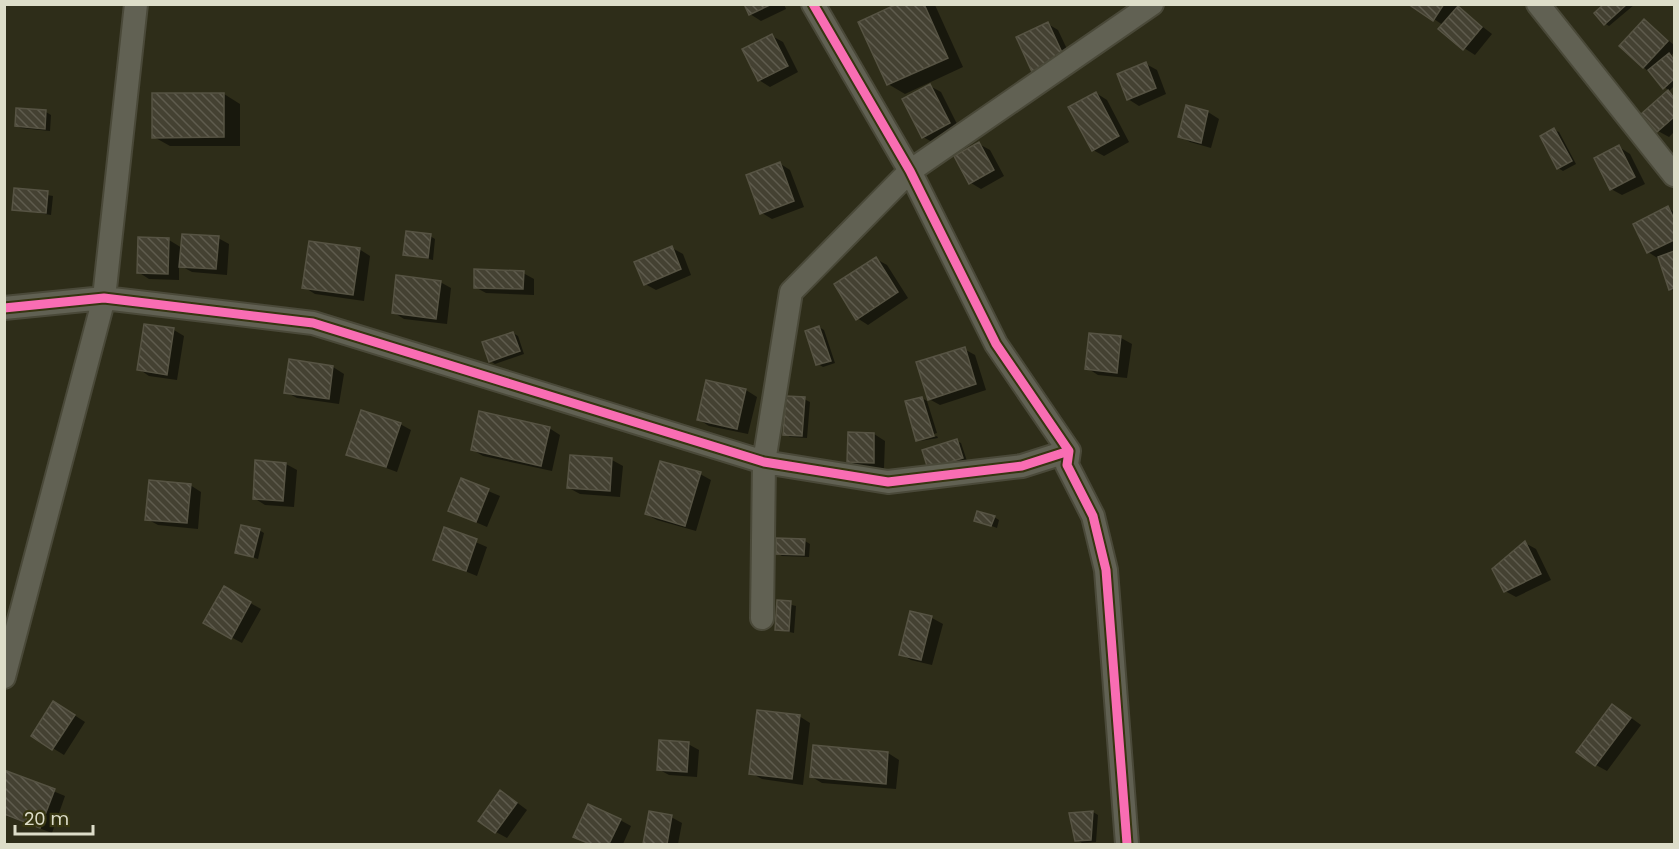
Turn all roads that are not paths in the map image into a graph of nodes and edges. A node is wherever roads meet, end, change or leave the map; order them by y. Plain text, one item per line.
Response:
1 (136, 4) edge
2 (813, 4) edge
3 (1152, 4) edge
4 (1538, 4) edge
5 (910, 171) junction
6 (1674, 175) edge
7 (104, 298) junction
8 (4, 308) edge
9 (1069, 451) junction
10 (764, 462) junction
11 (762, 618) dead end
12 (4, 677) edge
13 (1127, 844) edge

1 - 7 street
2 - 5 street
3 - 5 street
4 - 6 street
5 - 9 street
5 - 10 street
7 - 8 street
7 - 10 street
7 - 12 street
9 - 10 street
9 - 13 street
10 - 11 street

